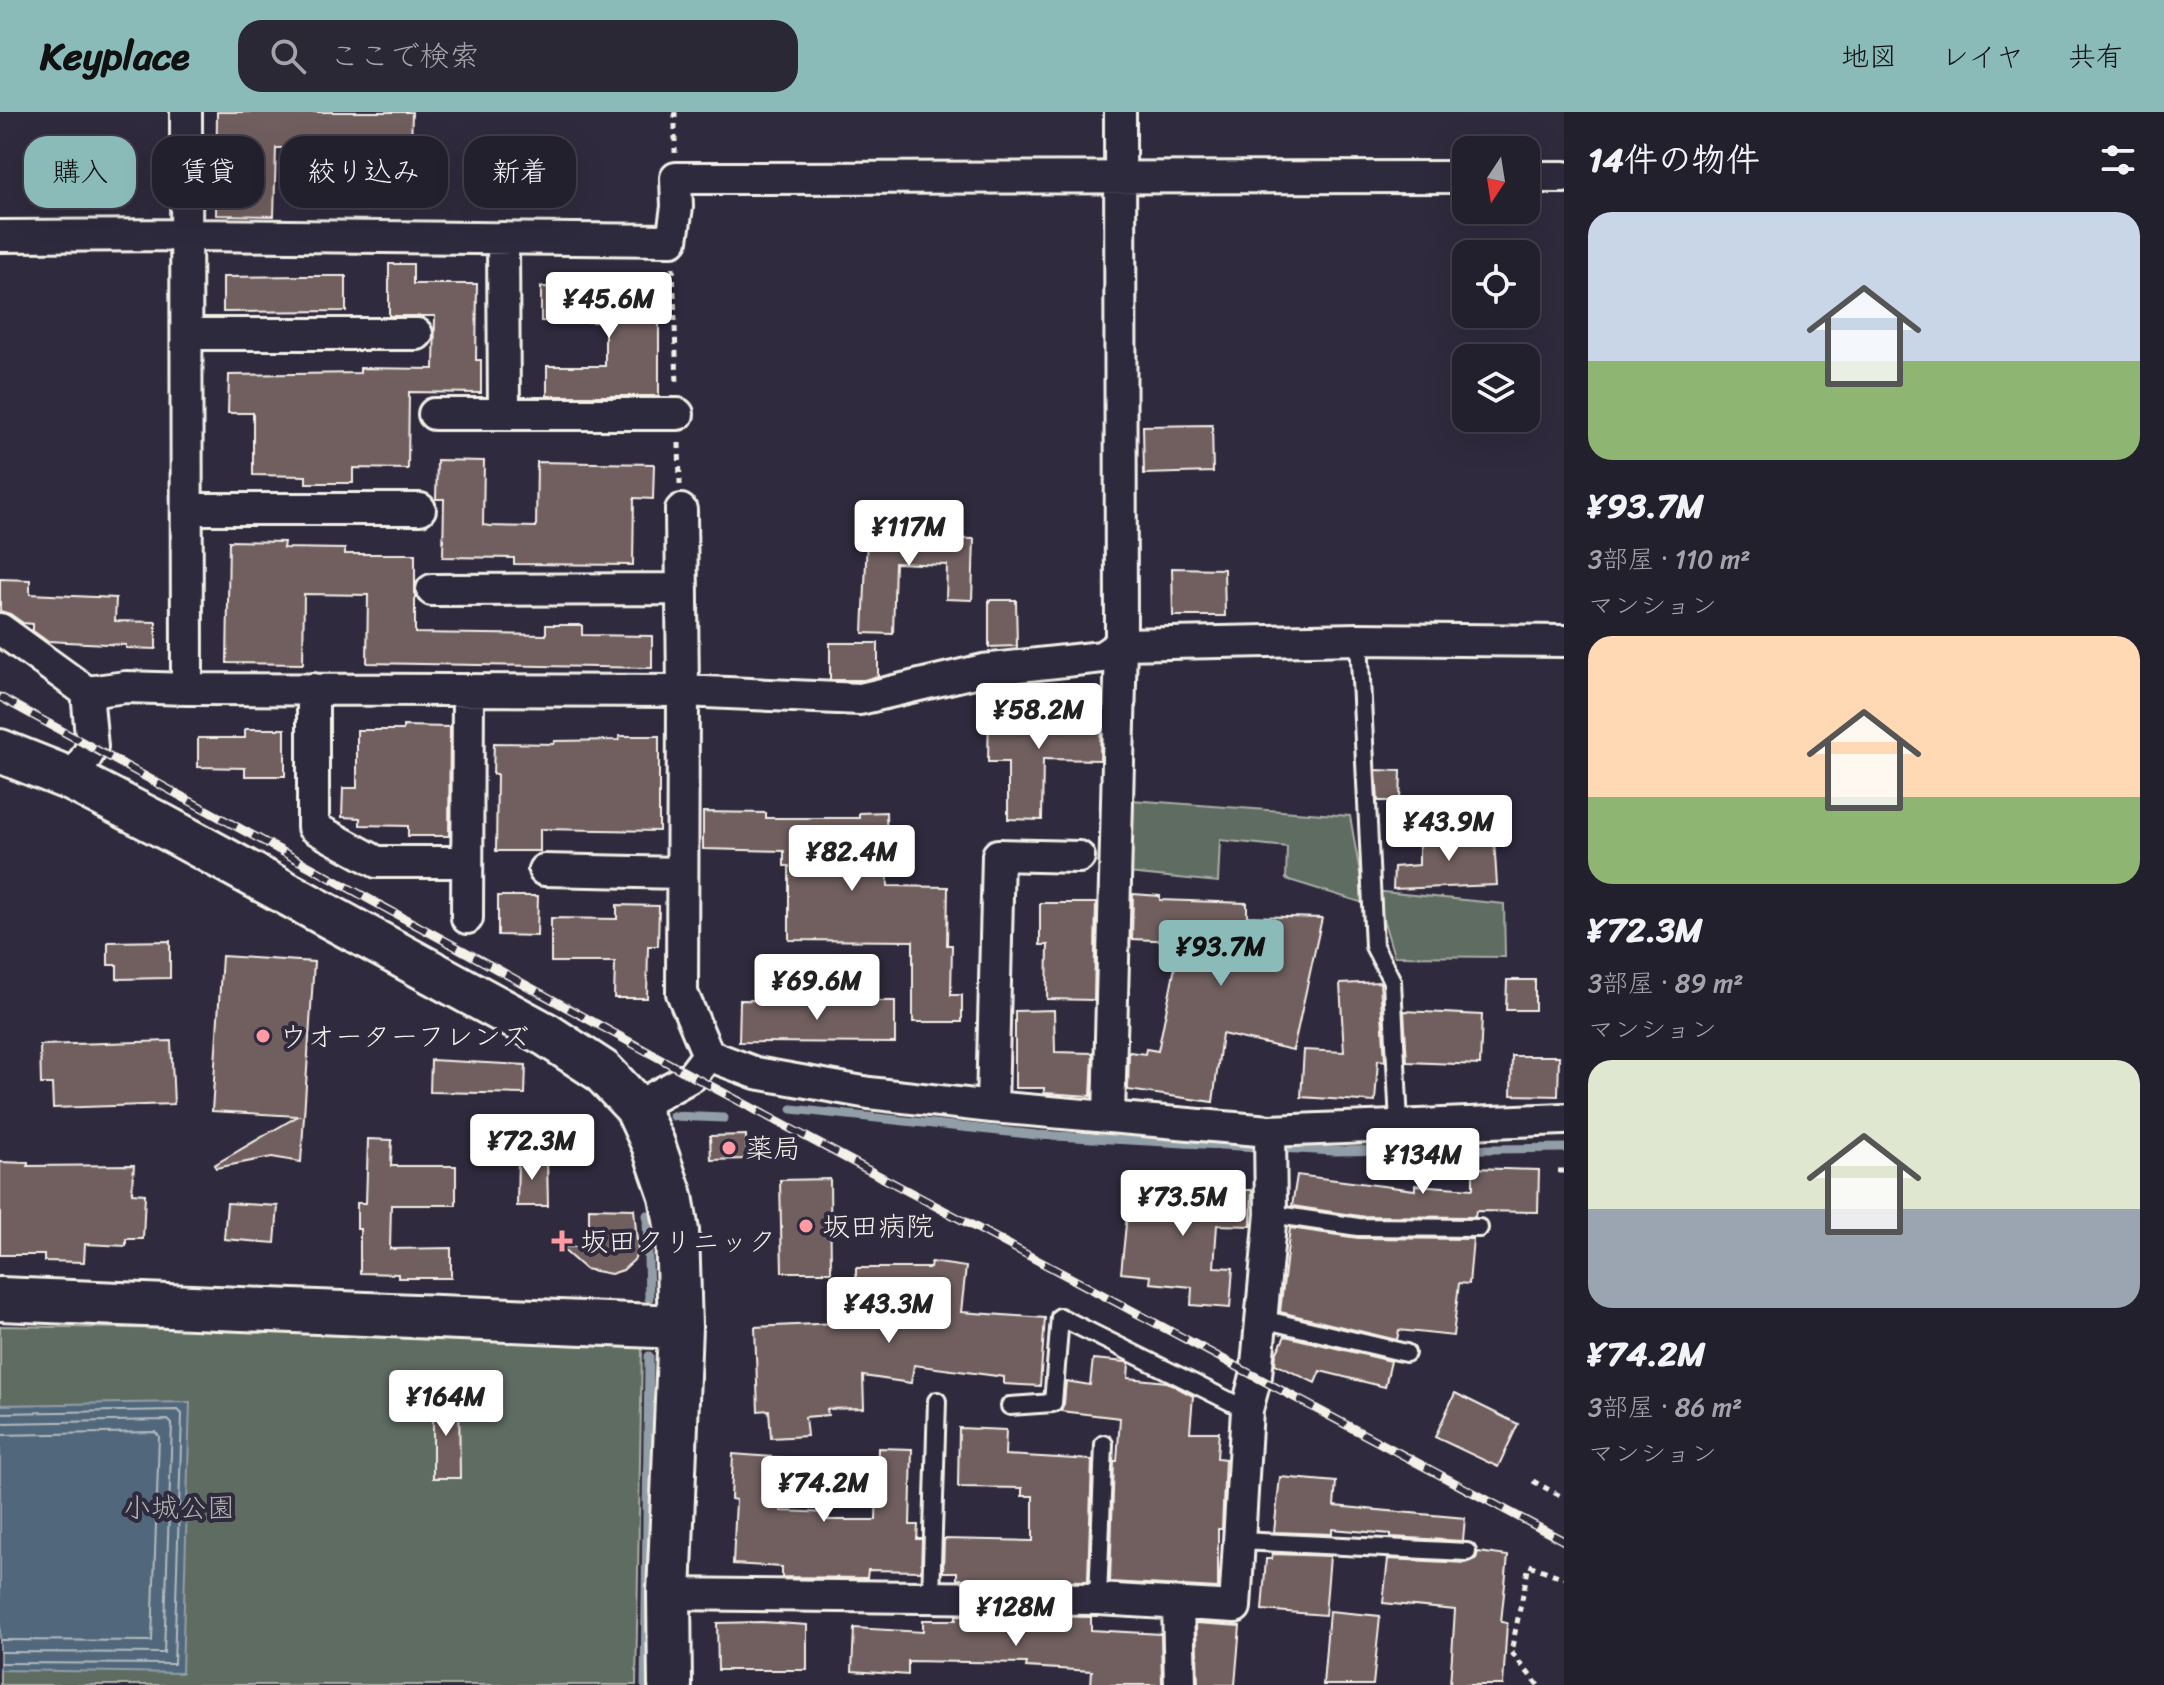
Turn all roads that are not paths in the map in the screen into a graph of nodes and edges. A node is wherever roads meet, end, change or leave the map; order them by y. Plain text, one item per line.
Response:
1 (186, 112) edge
2 (1120, 112) edge
3 (1120, 177) junction
4 (1452, 177) edge
5 (1540, 177) edge
6 (1564, 177) edge
7 (187, 235) junction
8 (0, 236) edge
9 (503, 238) junction
10 (187, 334) junction
11 (417, 334) dead end
12 (434, 414) dead end
13 (504, 414) junction
14 (678, 414) road end
15 (187, 509) junction
16 (420, 509) dead end
17 (681, 510) road end
18 (682, 589) junction
19 (432, 590) dead end
20 (0, 629) edge
21 (1359, 639) junction
22 (1564, 641) edge
23 (1121, 644) junction
24 (187, 689) junction
25 (313, 689) junction
26 (468, 690) junction
27 (683, 691) junction
28 (87, 692) junction
29 (0, 751) edge
30 (73, 780) junction
31 (1079, 857) dead end
32 (467, 862) junction
33 (544, 870) dead end
34 (682, 873) junction
35 (467, 918) dead end
36 (708, 1055) junction
37 (636, 1107) junction
38 (992, 1107) junction
39 (1109, 1117) junction
40 (1564, 1119) edge
41 (1399, 1124) junction
42 (1270, 1131) junction
43 (1271, 1214) junction
44 (1479, 1228) dead end
45 (0, 1299) edge
46 (1262, 1319) junction
47 (680, 1327) junction
48 (1406, 1353) dead end
49 (937, 1401) dead end
50 (1010, 1406) dead end
51 (1247, 1410) junction
52 (1104, 1444) dead end
53 (1241, 1541) junction
54 (1467, 1552) dead end
55 (669, 1594) junction
56 (931, 1597) junction
57 (1098, 1599) junction
58 (1178, 1606) junction
59 (670, 1685) edge
60 (1180, 1685) edge

1 - 7 street
2 - 3 street
3 - 4 street
3 - 9 street
3 - 23 street
5 - 6 street
7 - 8 street
7 - 9 street
7 - 10 street
9 - 13 street
10 - 11 street
10 - 15 street
12 - 13 street
13 - 14 street
15 - 16 street
15 - 24 street
17 - 18 street
18 - 19 street
18 - 27 street
20 - 28 street
21 - 22 street
21 - 23 street
21 - 41 lane
23 - 27 street
23 - 39 street
24 - 25 street
24 - 28 street
25 - 26 street
25 - 32 street
26 - 27 street
26 - 32 street
27 - 34 street
28 - 30 street
29 - 30 street
30 - 37 street
31 - 38 street
32 - 35 street
33 - 34 street
34 - 36 street
36 - 37 street
36 - 38 street
37 - 47 street
38 - 39 street
39 - 42 street
40 - 41 street
41 - 42 street
42 - 43 street
43 - 44 lane
43 - 46 street
45 - 47 street
46 - 48 lane
46 - 51 street
47 - 55 street
49 - 56 lane
50 - 51 lane
51 - 53 street
52 - 57 lane
53 - 54 lane
53 - 58 street
55 - 56 street
55 - 59 street
56 - 57 street
57 - 58 street
58 - 60 street

